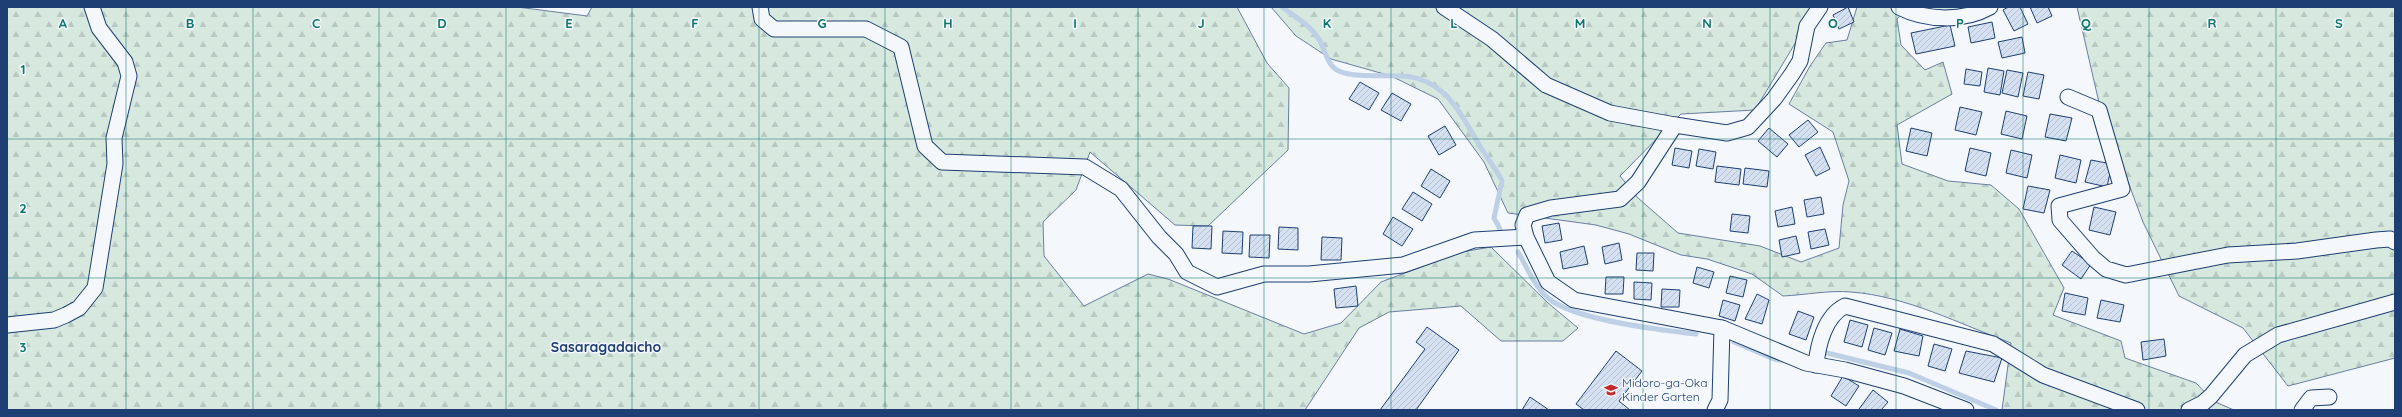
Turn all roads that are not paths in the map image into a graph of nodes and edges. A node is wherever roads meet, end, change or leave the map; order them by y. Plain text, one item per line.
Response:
1 (92, 7) edge
2 (760, 7) edge
3 (1444, 7) edge
4 (1820, 7) edge
5 (1899, 7) edge
6 (1990, 7) edge
7 (2068, 97) dead end
8 (1674, 125) junction
9 (1526, 237) junction
10 (2395, 242) edge
11 (2395, 302) edge
12 (7, 325) edge
13 (1722, 328) junction
14 (1816, 365) junction
15 (2329, 397) dead end
16 (1715, 410) edge
17 (1966, 410) edge
18 (2137, 410) edge
19 (2189, 410) edge
20 (2302, 410) edge

1 - 12 street
2 - 9 street
3 - 8 street
4 - 8 street
5 - 6 street
7 - 10 street
8 - 9 street
9 - 13 street
11 - 19 street
13 - 14 street
13 - 16 street
14 - 17 street
14 - 18 street
15 - 20 street

